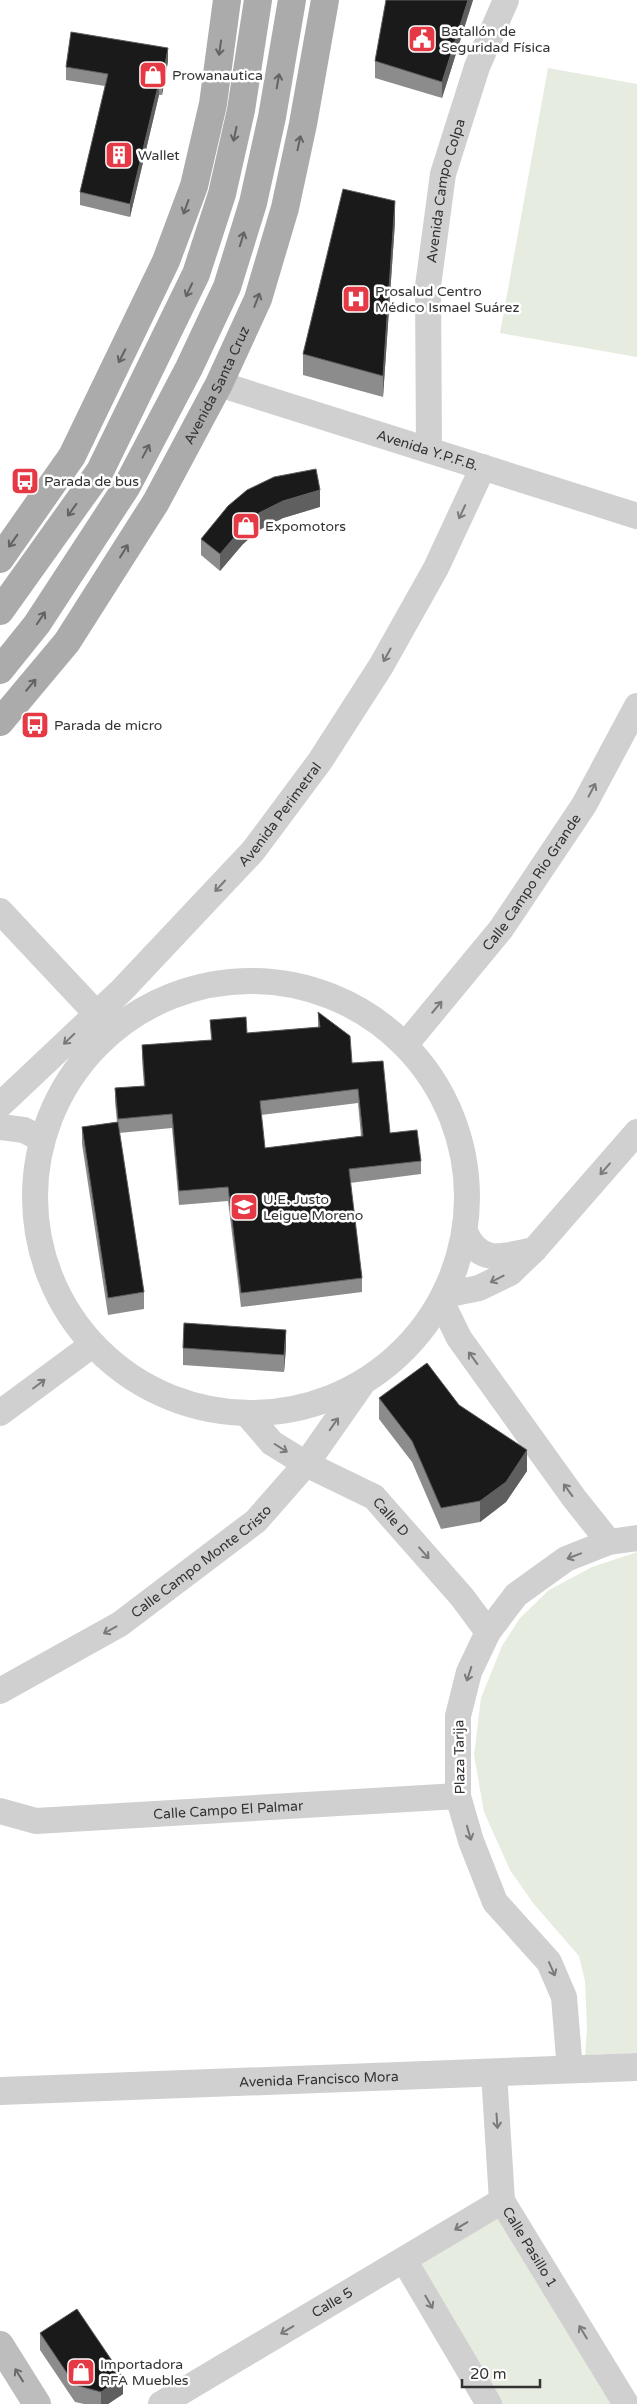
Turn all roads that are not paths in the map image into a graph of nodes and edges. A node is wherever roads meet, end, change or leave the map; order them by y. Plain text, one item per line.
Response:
1 (227, 0) edge
2 (258, 0) edge
3 (292, 0) edge
4 (325, 0) edge
5 (506, 0) edge
6 (219, 384) junction
7 (428, 450) junction
8 (483, 468) junction
9 (637, 516) edge
10 (0, 559) edge
11 (0, 611) edge
12 (0, 670) edge
13 (637, 706) edge
14 (0, 722) edge
15 (0, 911) edge
16 (104, 1022) junction
17 (406, 1044) junction
18 (0, 1105) edge
19 (0, 1127) edge
20 (637, 1132) edge
21 (41, 1139) junction
22 (466, 1234) junction
23 (535, 1249) junction
24 (444, 1299) junction
25 (92, 1345) junction
26 (362, 1384) junction
27 (0, 1413) edge
28 (247, 1414) junction
29 (306, 1464) junction
30 (628, 1536) edge
31 (488, 1632) junction
32 (0, 1691) edge
33 (458, 1796) junction
34 (0, 1811) edge
35 (637, 2067) edge
36 (570, 2070) junction
37 (494, 2073) junction
38 (0, 2091) edge
39 (502, 2201) junction
40 (404, 2260) junction
41 (0, 2345) edge
42 (37, 2404) edge
43 (161, 2404) edge
44 (489, 2404) edge
45 (626, 2404) edge

1 -> 10 main road
2 -> 11 main road
12 -> 3 main road
6 -> 4 main road, Avenida Santa Cruz
5 - 7 street, Avenida Campo Colpa
6 - 7 street, Avenida Y.P.F.B.
14 -> 6 main road, Avenida Santa Cruz
7 - 8 street, Avenida Y.P.F.B.
8 - 9 street, Avenida Y.P.F.B.
8 -> 16 street, Avenida Perimetral
17 -> 13 street, Calle Campo Río Grande
15 - 16 street
16 - 17 street
16 -> 18 street, Avenida Perimetral
16 - 21 street
17 - 22 street
19 - 21 street
20 -> 23 street
21 - 25 street
22 - 23 street
22 - 24 street
23 -> 24 street
24 - 26 street
30 -> 24 street
27 -> 25 street
25 - 28 street
26 - 28 street
29 -> 26 street, Calle Campo Monte Cristo
28 -> 29 street, Calle D
29 -> 31 street, Calle D
29 -> 32 street, Calle Campo Monte Cristo
30 -> 31 street, Plaza Tarija
31 -> 33 street, Plaza Tarija
33 - 34 street, Calle Campo El Palmar
33 -> 36 street, Plaza Tarija
35 - 36 street, Avenida Francisco Mora
36 - 37 street, Avenida Francisco Mora
37 - 38 street, Avenida Francisco Mora
37 -> 39 street, Calle Pasillo 1
39 -> 40 street, Calle 5
45 -> 39 street, Calle Pasillo 1
40 -> 43 street, Calle 5
40 -> 44 street
42 -> 41 main road

